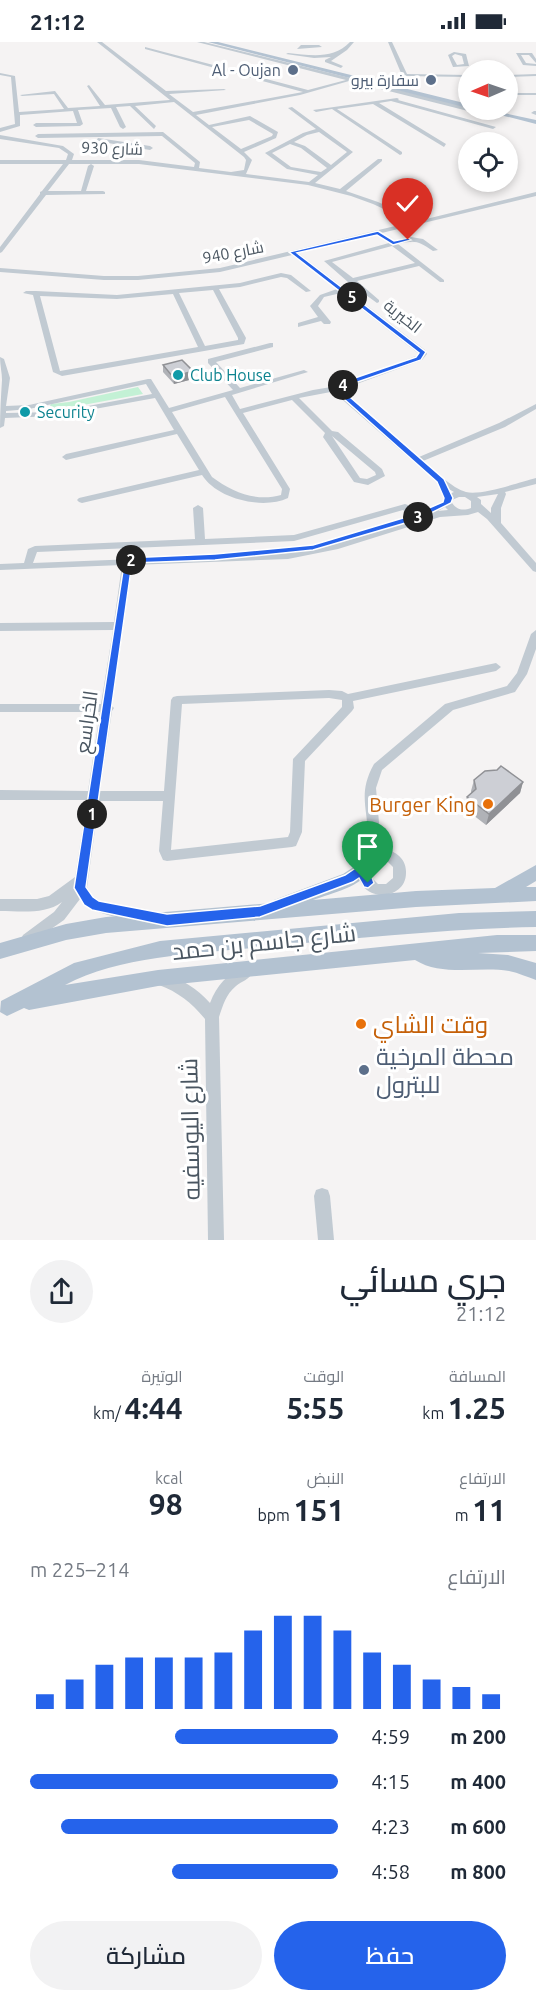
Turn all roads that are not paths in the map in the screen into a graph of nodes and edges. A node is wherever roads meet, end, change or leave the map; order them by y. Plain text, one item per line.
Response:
1 (99, 42) edge
2 (131, 42) edge
3 (199, 42) edge
4 (212, 42) edge
5 (238, 42) edge
6 (352, 42) edge
7 (358, 42) edge
8 (390, 42) edge
9 (137, 44) dead end
10 (147, 48) dead end
11 (246, 53) junction
12 (260, 54) junction
13 (288, 54) junction
14 (335, 54) junction
15 (455, 66) dead end
16 (341, 67) junction
17 (329, 71) junction
18 (458, 72) edge
19 (0, 74) edge
20 (536, 75) edge
21 (458, 76) edge
22 (518, 76) edge
23 (341, 80) junction
24 (89, 86) dead end
25 (224, 90) dead end
26 (309, 92) junction
27 (35, 93) junction
28 (164, 93) junction
29 (22, 94) dead end
30 (518, 94) edge
31 (536, 94) edge
32 (412, 95) junction
33 (458, 96) edge
34 (440, 99) junction
35 (174, 100) junction
36 (392, 100) junction
37 (374, 102) junction
38 (399, 102) junction
39 (458, 105) edge
40 (458, 106) edge
41 (104, 107) junction
42 (133, 107) junction
43 (290, 108) dead end
44 (333, 108) junction
45 (75, 109) junction
46 (114, 109) junction
47 (384, 109) junction
48 (518, 109) edge
49 (67, 110) junction
50 (316, 110) dead end
51 (38, 112) junction
52 (535, 113) edge
53 (17, 114) junction
54 (192, 114) junction
55 (458, 118) edge
56 (518, 118) edge
57 (467, 120) edge
58 (536, 122) edge
59 (36, 125) dead end
60 (208, 126) junction
61 (123, 127) dead end
62 (154, 127) dead end
63 (493, 127) dead end
64 (0, 130) edge
65 (320, 130) junction
66 (85, 135) junction
67 (38, 136) dead end
68 (0, 137) edge
69 (290, 142) junction
70 (444, 145) dead end
71 (150, 148) dead end
72 (241, 151) junction
73 (400, 153) dead end
74 (263, 154) junction
75 (248, 157) junction
76 (69, 160) junction
77 (380, 160) dead end
78 (0, 162) edge
79 (91, 166) dead end
80 (197, 167) junction
81 (330, 167) junction
82 (241, 171) junction
83 (322, 174) junction
84 (310, 184) junction
85 (342, 191) junction
86 (42, 193) junction
87 (83, 193) junction
88 (104, 193) dead end
89 (536, 194) edge
90 (418, 223) junction
91 (378, 233) junction
92 (393, 243) junction
93 (435, 250) dead end
94 (0, 251) edge
95 (292, 252) junction
96 (421, 264) junction
97 (223, 269) junction
98 (0, 270) edge
99 (350, 281) junction
100 (442, 281) dead end
101 (229, 286) junction
102 (215, 288) junction
103 (342, 290) junction
104 (175, 291) junction
105 (308, 291) dead end
106 (26, 292) dead end
107 (36, 293) junction
108 (377, 301) dead end
109 (302, 325) dead end
110 (270, 345) dead end
111 (203, 349) junction
112 (0, 359) edge
113 (304, 372) dead end
114 (3, 384) edge
115 (339, 388) junction
116 (238, 391) junction
117 (227, 394) junction
118 (158, 395) junction
119 (294, 397) junction
120 (42, 403) junction
121 (536, 406) edge
122 (168, 411) junction
123 (238, 412) junction
124 (48, 415) junction
125 (1, 417) edge
126 (180, 431) junction
127 (329, 433) junction
128 (66, 457) dead end
129 (419, 460) junction
130 (203, 472) junction
131 (441, 481) junction
132 (536, 483) edge
133 (502, 494) junction
134 (465, 495) junction
135 (82, 500) dead end
136 (448, 501) junction
137 (477, 505) junction
138 (198, 508) dead end
139 (460, 512) junction
140 (416, 517) junction
141 (496, 523) junction
142 (200, 542) junction
143 (215, 557) junction
144 (128, 561) junction
145 (28, 565) junction
146 (0, 567) edge
147 (536, 569) edge
148 (119, 626) junction
149 (0, 627) edge
150 (536, 634) edge
151 (496, 667) dead end
152 (347, 698) junction
153 (0, 708) edge
154 (108, 708) junction
155 (0, 795) edge
156 (95, 796) junction
157 (168, 796) junction
158 (375, 831) junction
159 (388, 856) junction
160 (366, 863) junction
161 (536, 872) edge
162 (81, 884) junction
163 (536, 894) edge
164 (498, 895) junction
165 (0, 905) edge
166 (260, 912) junction
167 (167, 920) junction
168 (536, 920) edge
169 (536, 943) edge
170 (21, 944) junction
171 (0, 951) edge
172 (415, 952) junction
173 (254, 968) junction
174 (536, 972) edge
175 (158, 978) junction
176 (4, 1008) edge
177 (212, 1017) junction
178 (322, 1196) dead end
179 (216, 1240) edge
180 (326, 1240) edge

1 - 28 street
2 - 9 street
3 - 11 street
4 - 12 main road
5 - 13 main road
6 - 14 street
7 - 14 street
8 - 21 street
10 - 26 street
11 - 12 main road
11 - 23 street
12 - 17 main road
13 - 14 street
13 - 16 main road
14 - 16 street
15 - 18 street
16 - 33 main road
17 - 23 main road
17 - 34 main road
19 - 53 street
20 - 22 street
23 - 26 street
23 - 32 street
24 - 41 street
25 - 28 street
26 - 54 street
27 - 29 street
27 - 49 street
27 - 51 street
28 - 35 street
30 - 31 street
32 - 34 main road
32 - 36 street
32 - 38 street
32 - 40 street
34 - 39 main road
35 - 42 street
35 - 54 street
36 - 37 street
36 - 38 street
37 - 44 street
37 - 47 street
38 - 47 street
38 - 55 street
41 - 45 street
41 - 46 street
42 - 46 street
42 - 62 street
43 - 65 street
44 - 50 street
44 - 73 street
45 - 49 street
45 - 59 street
46 - 61 street
47 - 70 street
48 - 52 main road
49 - 51 street
51 - 53 street
53 - 64 street
54 - 60 street
56 - 58 main road
57 - 63 street
60 - 72 street
60 - 72 street
65 - 69 street
65 - 81 street
66 - 67 street
66 - 71 street
66 - 80 street
68 - 76 street
69 - 74 street
69 - 81 street
72 - 75 street
74 - 75 street
74 - 83 street
75 - 82 street
76 - 78 street, شارع 930
76 - 80 street, شارع 930
76 - 86 street
77 - 85 street
79 - 87 street
80 - 82 street, شارع 930
81 - 83 street
82 - 84 street, شارع 930
83 - 84 street
84 - 85 street, شارع 930
85 - 90 street, شارع 930
86 - 87 street
86 - 94 street
87 - 88 street
89 - 90 street, شارع 940
90 - 91 street, شارع 940
91 - 92 street
91 - 95 street, شارع 940
92 - 93 street
92 - 96 street
92 - 99 street
95 - 97 street, شارع 940
95 - 103 street, الخيرية
96 - 99 street
96 - 100 street
97 - 98 street, شارع 940
97 - 101 street
99 - 108 street
101 - 102 street
101 - 105 street
102 - 104 street
102 - 111 street
103 - 109 street
103 - 115 street, الخيرية
104 - 107 street
104 - 111 street
106 - 107 street
107 - 111 street
110 - 116 street
112 - 114 street
113 - 116 street
114 - 125 street
115 - 119 street
115 - 129 street
116 - 117 street
117 - 122 street
117 - 123 street
118 - 120 street
118 - 122 street
118 - 124 street
119 - 123 street
119 - 127 street
120 - 124 street
120 - 125 street
121 - 129 street
122 - 126 street
123 - 130 street
124 - 125 street
126 - 128 street
126 - 130 street
127 - 127 street
129 - 131 street
130 - 135 street
131 - 134 street
131 - 136 street
132 - 133 street
132 - 134 street
133 - 137 street
133 - 141 street
134 - 136 street
134 - 137 street
136 - 139 street
136 - 140 street
137 - 139 street
137 - 141 street
138 - 142 street
139 - 141 street
139 - 143 street
140 - 142 street
140 - 143 street
141 - 147 street
142 - 145 street
143 - 144 street
144 - 145 street
144 - 148 street, الخراسع
145 - 146 street
148 - 149 street
148 - 154 street, الخراسع
150 - 158 street
151 - 152 street
152 - 157 street
152 - 157 street
153 - 154 street
154 - 156 street, الخراسع
155 - 156 street
156 - 157 street
156 - 162 street, الخراسع
158 - 159 street
158 - 160 street
159 - 160 street
159 - 160 street
160 - 166 main road
161 - 164 main road
162 - 165 street
162 - 167 street
162 - 170 street, الخراسع
163 - 164 main road, شارع جاسم بن حمد
164 - 166 main road, شارع جاسم بن حمد
166 - 167 main road, شارع جاسم بن حمد
167 - 170 main road, شارع جاسم بن حمد
168 - 176 main road
169 - 172 main road, شارع جاسم بن حمد
170 - 171 main road, شارع جاسم بن حمد
172 - 173 main road, شارع جاسم بن حمد
172 - 174 main road
173 - 175 main road, شارع جاسم بن حمد
173 - 177 street, شارع اليوسفيه
175 - 176 main road, شارع جاسم بن حمد
175 - 177 street
177 - 179 street, شارع اليوسفيه
178 - 180 street

